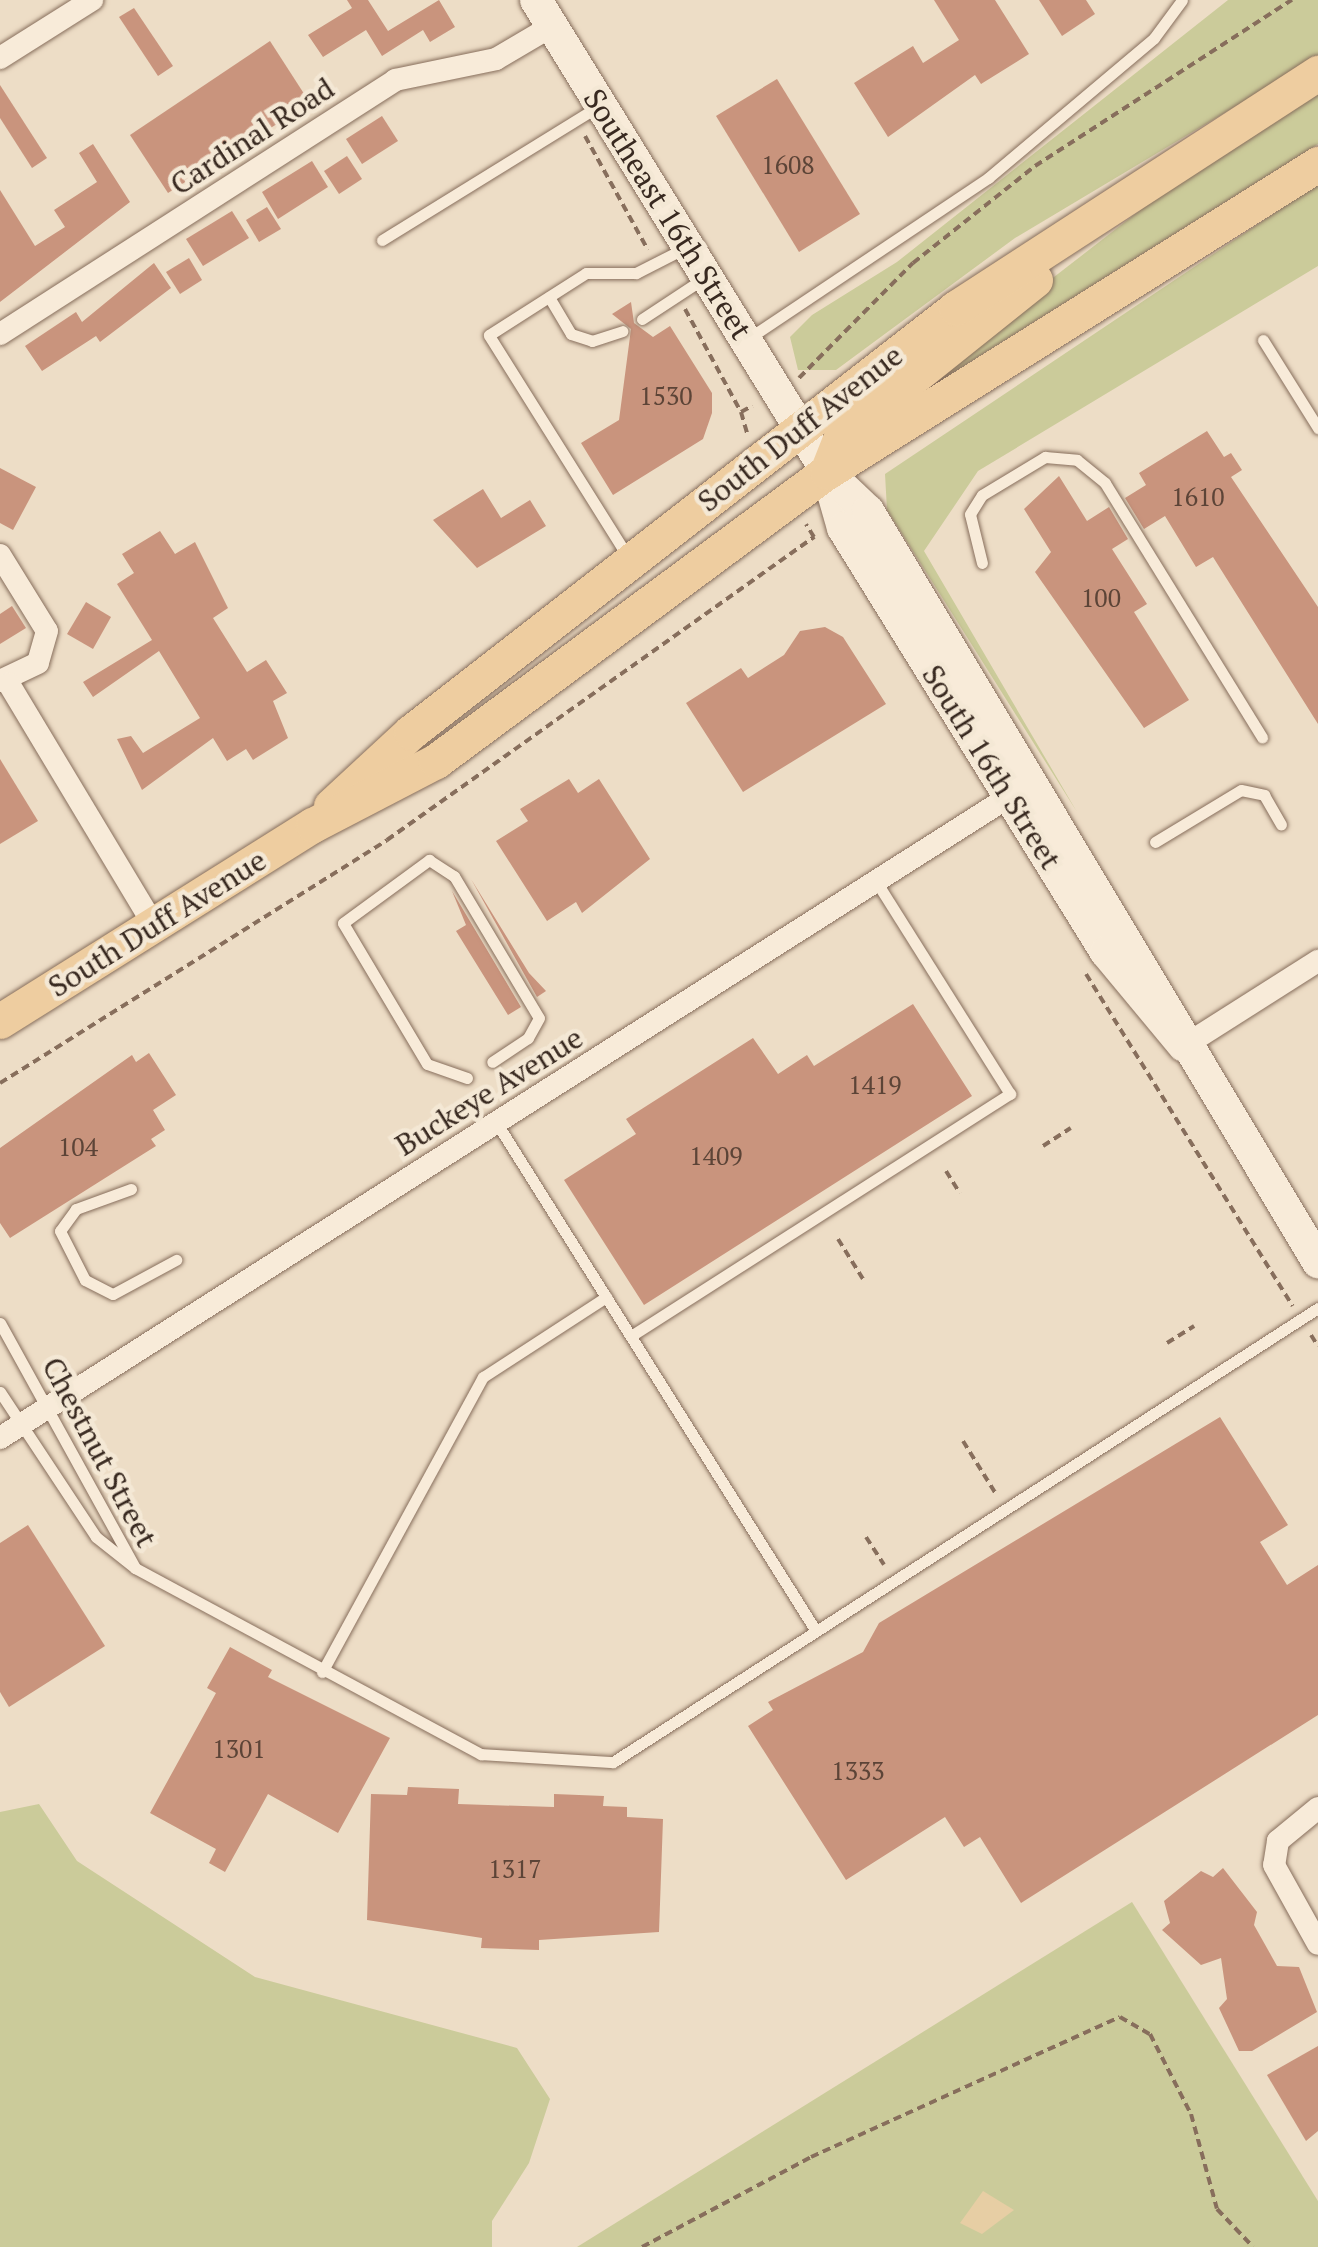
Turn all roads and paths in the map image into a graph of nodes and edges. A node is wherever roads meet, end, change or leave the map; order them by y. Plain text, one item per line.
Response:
1 (92, 0) edge
2 (1182, 0) edge
3 (1292, 0) edge
4 (544, 13) edge
5 (0, 58) edge
6 (1318, 73) edge
7 (588, 112) junction
8 (1318, 164) edge
9 (1170, 166) junction
10 (382, 240) dead end
11 (688, 246) junction
12 (658, 266) junction
13 (706, 277) junction
14 (677, 296) junction
15 (549, 297) junction
16 (642, 319) dead end
17 (622, 331) dead end
18 (0, 334) edge
19 (746, 340) junction
20 (1263, 340) dead end
21 (806, 374) dead end
22 (748, 408) dead end
23 (741, 412) junction
24 (800, 428) junction
25 (1318, 428) edge
26 (750, 434) dead end
27 (827, 472) junction
28 (805, 523) dead end
29 (0, 554) edge
30 (630, 561) junction
31 (982, 563) dead end
32 (4, 683) edge
33 (1262, 736) dead end
34 (1010, 796) junction
35 (1281, 824) dead end
36 (313, 825) junction
37 (1154, 842) dead end
38 (876, 880) junction
39 (154, 924) junction
40 (1074, 956) dead end
41 (1318, 961) edge
42 (0, 1022) edge
43 (1184, 1046) junction
44 (492, 1062) dead end
45 (466, 1078) dead end
46 (0, 1083) edge
47 (496, 1122) junction
48 (1071, 1128) dead end
49 (1043, 1146) dead end
50 (946, 1170) dead end
51 (131, 1189) dead end
52 (960, 1193) dead end
53 (838, 1239) dead end
54 (176, 1260) dead end
55 (1318, 1262) edge
56 (863, 1278) dead end
57 (606, 1297) junction
58 (1292, 1305) dead end
59 (1318, 1308) edge
60 (0, 1323) edge
61 (1194, 1326) dead end
62 (1310, 1333) dead end
63 (630, 1336) junction
64 (1167, 1344) dead end
65 (1318, 1346) edge
66 (0, 1392) edge
67 (52, 1405) junction
68 (21, 1424) junction
69 (0, 1438) edge
70 (963, 1441) dead end
71 (996, 1494) dead end
72 (866, 1536) dead end
73 (884, 1565) dead end
74 (135, 1568) junction
75 (814, 1628) junction
76 (322, 1672) junction
77 (1318, 1808) edge
78 (1318, 1944) edge
79 (642, 2247) edge
80 (1253, 2247) edge

1 - 5 street
2 - 19 lane
3 - 21 path
4 - 7 main road, Southeast 16th Street
4 - 18 street, Cardinal Road
6 - 9 main road, South Duff Avenue
7 - 10 lane
7 - 11 main road, Southeast 16th Street
7 - 12 path
8 - 27 main road, South Duff Avenue
9 - 24 main road, South Duff Avenue
9 - 27 main road
11 - 12 lane
11 - 13 main road, Southeast 16th Street
12 - 15 lane
13 - 14 lane
13 - 19 main road, Southeast 16th Street
14 - 16 lane
14 - 23 path
15 - 17 lane
15 - 30 lane
19 - 24 main road, Southeast 16th Street
20 - 25 lane
22 - 23 path
23 - 26 path
24 - 27 main road, South 16th Street
24 - 30 main road, South Duff Avenue
27 - 34 main road, South 16th Street
27 - 36 main road, South Duff Avenue
27 - 43 main road, South 16th Street
28 - 46 path
29 - 32 street
30 - 36 main road, South Duff Avenue
31 - 33 lane
32 - 39 street
34 - 38 street, Buckeye Avenue
34 - 43 main road, South 16th Street
35 - 37 lane
36 - 39 main road, South Duff Avenue
38 - 47 street, Buckeye Avenue
38 - 63 lane
39 - 42 main road, South Duff Avenue
40 - 58 path
41 - 43 street
43 - 55 main road, South 16th Street
44 - 45 lane
47 - 57 lane
47 - 67 street, Buckeye Avenue
48 - 49 path
50 - 52 path
51 - 54 lane
53 - 56 path
57 - 63 lane
57 - 76 lane
59 - 75 lane
60 - 67 lane, Chestnut Street
61 - 64 path
62 - 65 path
63 - 75 lane
66 - 68 lane, Chestnut Street
67 - 68 street, Buckeye Avenue
67 - 74 lane, Chestnut Street
68 - 69 street, Buckeye Avenue
68 - 74 lane, Chestnut Street
70 - 71 path
72 - 73 path
74 - 76 lane
75 - 76 lane
77 - 78 street
79 - 80 path

